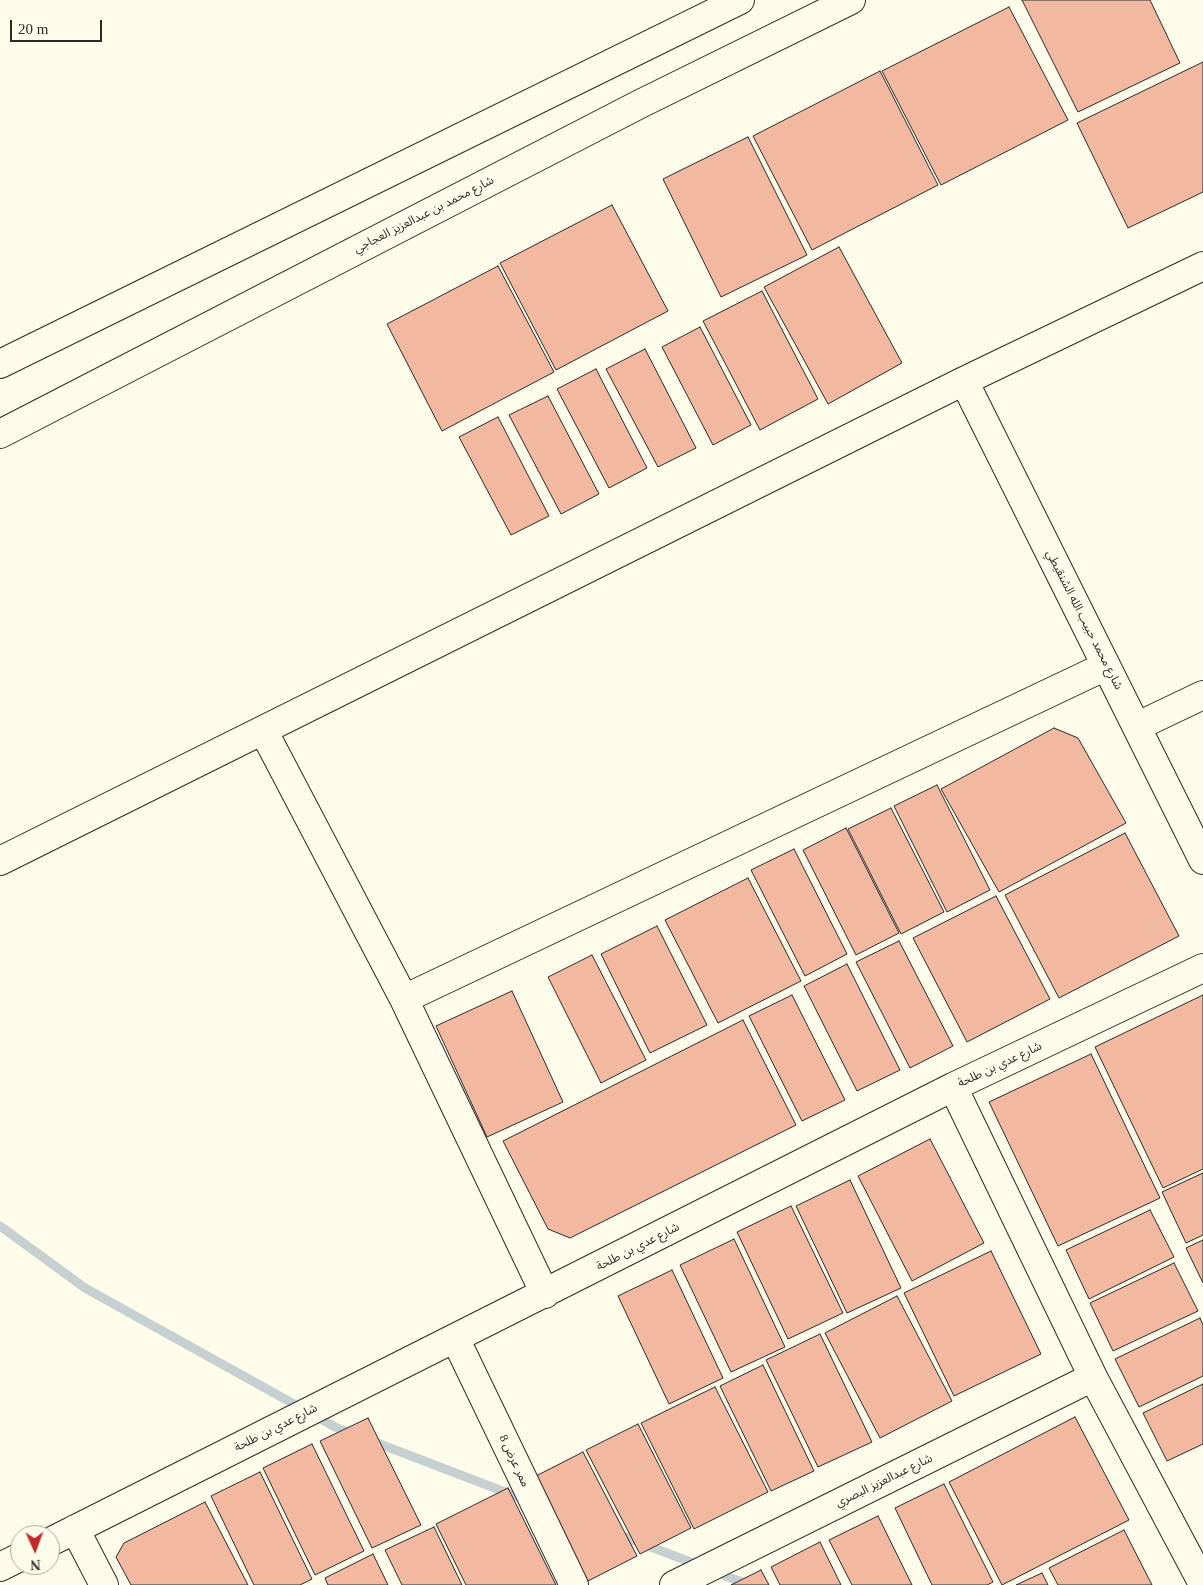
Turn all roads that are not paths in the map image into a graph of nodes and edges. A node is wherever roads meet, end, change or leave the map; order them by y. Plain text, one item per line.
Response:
1 (740, 0) edge
2 (850, 0) edge
3 (1203, 266) edge
4 (0, 364) edge
5 (964, 381) junction
6 (0, 434) edge
7 (1106, 666) junction
8 (1203, 695) edge
9 (1138, 726) junction
10 (263, 730) junction
11 (1203, 860) edge
12 (0, 861) edge
13 (1203, 968) edge
14 (404, 999) junction
15 (953, 1087) junction
16 (545, 1294) junction
17 (455, 1338) junction
18 (1093, 1377) junction
19 (75, 1529) junction
20 (60, 1537) edge
21 (1203, 1584) edge
22 (104, 1585) edge
23 (574, 1585) edge
24 (674, 1585) edge

1 - 4 street
2 - 6 street, شارع محمد بن عبدالعزيز العجاجي
3 - 5 street
5 - 7 street, شارع محمد حبيب الله الشنقيطي
5 - 10 street
7 - 9 street, شارع محمد حبيب الله الشنقيطي
7 - 14 street
8 - 9 street
9 - 11 street, شارع محمد حبيب الله الشنقيطي
10 - 12 street
10 - 14 street
13 - 15 street, شارع عدي بن طلحة
14 - 16 street
15 - 16 street, شارع عدي بن طلحة
15 - 18 street
16 - 17 street, شارع عدي بن طلحة
17 - 19 street, شارع عدي بن طلحة
17 - 23 street, ممر عرض 8
18 - 21 street
18 - 24 street, شارع عبدالعزيز البصري
19 - 20 street, شارع عدي بن طلحة
19 - 22 street

